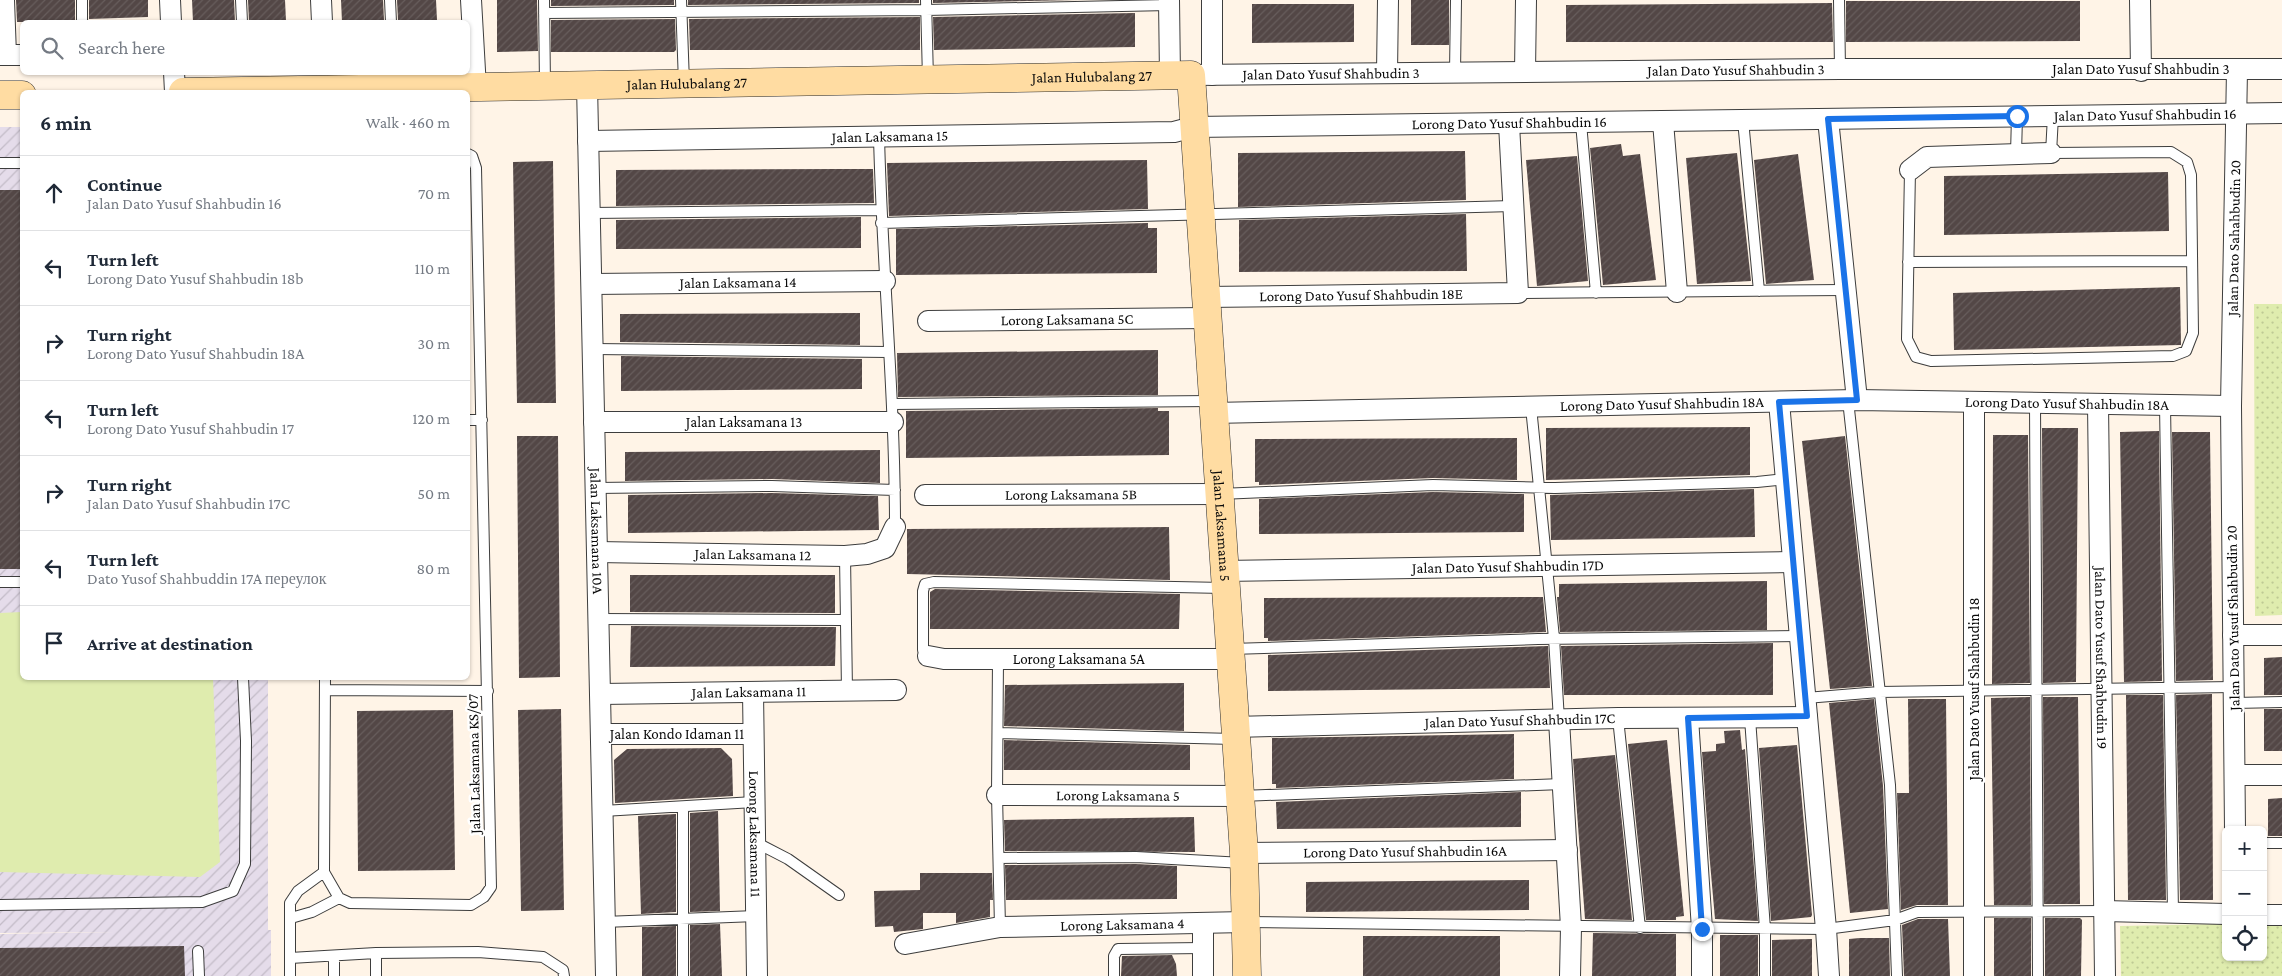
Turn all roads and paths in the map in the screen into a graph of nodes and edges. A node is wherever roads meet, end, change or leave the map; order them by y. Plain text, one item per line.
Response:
1 (4, 0) edge
2 (82, 0) edge
3 (170, 0) edge
4 (241, 0) edge
5 (321, 0) edge
6 (390, 0) edge
7 (472, 0) edge
8 (544, 0) edge
9 (681, 0) edge
10 (1212, 0) edge
11 (1388, 0) edge
12 (1456, 0) edge
13 (1526, 0) edge
14 (1839, 0) edge
15 (2140, 0) edge
16 (1169, 3) edge
17 (926, 5) edge
18 (682, 12) junction
19 (544, 13) junction
20 (82, 20) edge
21 (171, 20) edge
22 (242, 20) edge
23 (322, 20) edge
24 (391, 20) edge
25 (470, 49) edge
26 (9, 55) edge
27 (1840, 69) junction
28 (2282, 69) edge
29 (2237, 70) junction
30 (2141, 71) junction
31 (1525, 72) junction
32 (1455, 73) junction
33 (1387, 74) junction
34 (174, 75) edge
35 (1191, 76) junction
36 (928, 80) junction
37 (684, 84) junction
38 (545, 86) junction
39 (587, 86) junction
40 (476, 88) junction
41 (175, 90) edge
42 (329, 90) edge
43 (20, 95) edge
44 (0, 96) edge
45 (2282, 113) edge
46 (2236, 114) junction
47 (2017, 116) junction
48 (2053, 116) junction
49 (1828, 119) junction
50 (1743, 120) junction
51 (1663, 122) junction
52 (1581, 123) junction
53 (1509, 124) junction
54 (1193, 127) junction
55 (878, 136) junction
56 (588, 141) junction
57 (2052, 153) junction
58 (2016, 154) junction
59 (470, 155) edge
60 (0, 162) edge
61 (20, 163) edge
62 (1910, 170) joint
63 (1513, 206) junction
64 (880, 210) junction
65 (590, 213) junction
66 (1199, 214) junction
67 (882, 223) junction
68 (2192, 261) junction
69 (1908, 262) junction
70 (885, 281) junction
71 (592, 284) junction
72 (1846, 290) junction
73 (1759, 291) junction
74 (1676, 292) junction
75 (1596, 293) junction
76 (1518, 294) junction
77 (1206, 308) junction
78 (928, 321) dead end
79 (593, 349) junction
80 (889, 352) junction
81 (1852, 400) junction
82 (1779, 402) junction
83 (1974, 402) junction
84 (2035, 403) junction
85 (2098, 404) junction
86 (2164, 405) junction
87 (2231, 406) junction
88 (1212, 407) junction
89 (1531, 407) junction
90 (893, 413) junction
91 (470, 420) edge
92 (482, 420) junction
93 (594, 422) junction
94 (1786, 479) junction
95 (1539, 487) junction
96 (596, 488) junction
97 (895, 490) junction
98 (1218, 494) junction
99 (925, 496) dead end
100 (894, 527) joint
101 (597, 552) junction
102 (845, 556) junction
103 (1794, 562) junction
104 (1546, 566) junction
105 (1224, 579) junction
106 (0, 582) edge
107 (20, 582) edge
108 (599, 619) junction
109 (846, 620) junction
110 (2233, 635) junction
111 (2282, 635) edge
112 (1800, 636) junction
113 (1554, 638) junction
114 (1230, 654) junction
115 (928, 656) joint
116 (998, 659) junction
117 (243, 680) edge
118 (325, 680) edge
119 (2169, 688) junction
120 (325, 690) junction
121 (896, 690) dead end
122 (2037, 690) junction
123 (2102, 690) junction
124 (488, 691) junction
125 (847, 691) junction
126 (753, 692) junction
127 (1879, 692) junction
128 (1974, 692) junction
129 (601, 694) junction
130 (2234, 695) junction
131 (2282, 702) edge
132 (1806, 707) junction
133 (1618, 718) junction
134 (1688, 718) junction
135 (1750, 718) junction
136 (1559, 720) junction
137 (998, 733) junction
138 (1234, 733) junction
139 (601, 734) junction
140 (754, 734) junction
141 (2235, 775) junction
142 (2282, 775) edge
143 (1562, 784) junction
144 (997, 796) junction
145 (1239, 796) junction
146 (754, 802) junction
147 (683, 806) junction
148 (603, 811) junction
149 (2236, 826) edge
150 (755, 842) junction
151 (2267, 843) edge
152 (2282, 843) edge
153 (1567, 850) junction
154 (999, 858) junction
155 (1244, 858) junction
156 (324, 872) junction
157 (839, 895) dead end
158 (339, 898) junction
159 (0, 905) edge
160 (1974, 910) junction
161 (2038, 911) junction
162 (2104, 911) junction
163 (2172, 913) junction
164 (2222, 914) edge
165 (2267, 915) edge
166 (2282, 915) edge
167 (756, 916) junction
168 (683, 920) junction
169 (1895, 920) junction
170 (604, 922) junction
171 (1245, 922) junction
172 (291, 923) junction
173 (1203, 923) junction
174 (1000, 927) junction
175 (1571, 928) junction
176 (1640, 928) junction
177 (1702, 929) junction
178 (1765, 929) junction
179 (1826, 929) junction
180 (905, 944) dead end
181 (1203, 948) junction
182 (198, 951) dead end
183 (376, 952) junction
184 (334, 957) junction
185 (290, 958) junction
186 (199, 976) edge
187 (290, 976) edge
188 (334, 976) edge
189 (376, 976) edge
190 (564, 976) edge
191 (606, 976) edge
192 (683, 976) edge
193 (757, 976) edge
194 (1114, 976) edge
195 (1203, 976) edge
196 (1247, 976) edge
197 (1570, 976) edge
198 (1702, 976) edge
199 (1765, 976) edge
200 (1828, 976) edge
201 (1897, 976) edge
202 (1974, 976) edge
203 (2038, 976) edge
204 (2105, 976) edge

1 - 26 street
2 - 20 lane
3 - 21 street
4 - 22 lane
5 - 23 street
6 - 24 lane
7 - 25 street
8 - 19 lane
9 - 18 lane
10 - 35 street
11 - 33 street
12 - 32 lane
13 - 31 street
14 - 27 lane
15 - 30 street
16 - 17 lane
16 - 35 street
17 - 18 lane
17 - 36 lane
18 - 19 lane
18 - 37 lane
19 - 38 lane
25 - 40 street
27 - 30 street, Jalan Dato Yusuf Shahbudin 3
27 - 31 street, Jalan Dato Yusuf Shahbudin 3
28 - 29 street, Jalan Dato Yusuf Shahbudin 3
29 - 30 street, Jalan Dato Yusuf Shahbudin 3
29 - 46 street, Jalan Dato Sahahbudin 20
31 - 32 street, Jalan Dato Yusuf Shahbudin 3
32 - 33 street, Jalan Dato Yusuf Shahbudin 3
33 - 35 street, Jalan Dato Yusuf Shahbudin 3
34 - 41 street
35 - 36 street, Jalan Hulubalang 27
35 - 54 street, Jalan Laksamana 5
36 - 37 street, Jalan Hulubalang 27
37 - 39 street, Jalan Hulubalang 27
38 - 39 street, Jalan Hulubalang 27
38 - 40 street, Jalan Hulubalang 27
39 - 56 street, Jalan Laksamana 10A
40 - 42 street, Jalan Hulubalang 27
43 - 44 street
45 - 46 street, Jalan Dato Yusuf Shahbudin 16
46 - 48 street, Jalan Dato Yusuf Shahbudin 16
46 - 87 street, Jalan Dato Sahahbudin 20
47 - 48 street, Jalan Dato Yusuf Shahbudin 16
47 - 49 street, Jalan Dato Yusuf Shahbudin 16
47 - 58 lane
48 - 57 lane
49 - 50 street, Lorong Dato Yusuf Shahbudin 16
49 - 72 street
50 - 51 street, Lorong Dato Yusuf Shahbudin 16
50 - 73 lane
51 - 52 street, Lorong Dato Yusuf Shahbudin 16
51 - 74 street
52 - 53 street, Lorong Dato Yusuf Shahbudin 16
52 - 75 lane
53 - 54 street, Lorong Dato Yusuf Shahbudin 16
53 - 63 street
54 - 55 street, Jalan Laksamana 15
54 - 66 street, Jalan Laksamana 5
55 - 56 street, Jalan Laksamana 15
55 - 64 lane
56 - 65 street, Jalan Laksamana 10A
57 - 58 street
57 - 68 lane
58 - 62 street
59 - 92 lane, Jalan Laksamana KS/07
60 - 61 lane
62 - 69 lane
63 - 66 lane
63 - 76 street
64 - 65 lane
64 - 67 lane
65 - 71 street, Jalan Laksamana 10A
66 - 67 lane
66 - 77 street, Jalan Laksamana 5
67 - 70 lane
68 - 69 lane
68 - 69 lane
70 - 71 street, Jalan Laksamana 14
70 - 80 lane
71 - 79 street, Jalan Laksamana 10A
72 - 73 lane
72 - 81 street
73 - 74 lane
74 - 75 lane
75 - 76 lane
76 - 77 street, Lorong Dato Yusuf Shahbudin 18E
77 - 78 street, Lorong Laksamana 5C
77 - 88 street, Jalan Laksamana 5
79 - 80 lane
79 - 93 street, Jalan Laksamana 10A
80 - 90 lane
81 - 82 street, Lorong Dato Yusuf Shahbudin 18A
81 - 83 street, Lorong Dato Yusuf Shahbudin 18A
81 - 127 lane
82 - 89 street, Lorong Dato Yusuf Shahbudin 18A
82 - 94 street
83 - 84 street, Lorong Dato Yusuf Shahbudin 18A
83 - 128 street, Jalan Dato Yusuf Shahbudin 18
84 - 85 street, Lorong Dato Yusuf Shahbudin 18A
84 - 122 lane
85 - 86 street, Lorong Dato Yusuf Shahbudin 18A
85 - 123 street, Jalan Dato Yusuf Shahbudin 19
86 - 87 street, Lorong Dato Yusuf Shahbudin 18A
86 - 119 lane
87 - 110 street, Jalan Dato Yusuf Shahbudin 20
88 - 89 street, Lorong Dato Yusuf Shahbudin 18A
88 - 90 lane
88 - 98 street, Jalan Laksamana 5
89 - 95 lane
90 - 93 street, Jalan Laksamana 13
90 - 97 lane
91 - 92 lane
92 - 124 lane, Jalan Laksamana KS/07
93 - 96 street, Jalan Laksamana 10A
94 - 95 lane
94 - 103 street
95 - 98 lane
95 - 104 lane
96 - 97 lane
96 - 101 street, Jalan Laksamana 10A
97 - 100 lane
98 - 99 street, Lorong Laksamana 5B
98 - 105 street, Jalan Laksamana 5
100 - 102 street, Jalan Laksamana 12
101 - 102 street, Jalan Laksamana 12
101 - 108 street, Jalan Laksamana 10A
102 - 109 lane
103 - 104 street, Jalan Dato Yusuf Shahbudin 17D
103 - 112 street
104 - 105 street, Jalan Dato Yusuf Shahbudin 17D
104 - 113 lane
105 - 114 street, Jalan Laksamana 5
105 - 115 lane
106 - 107 lane
108 - 109 lane
108 - 129 street, Jalan Laksamana 10A
109 - 125 lane
110 - 111 street
110 - 130 street, Jalan Dato Yusuf Shahbudin 20
112 - 113 lane
112 - 132 street
113 - 114 lane
113 - 136 lane
114 - 116 street, Lorong Laksamana 5A
114 - 138 street, Jalan Laksamana 5
115 - 116 street, Lorong Laksamana 5A
116 - 137 lane
117 - 159 lane
118 - 120 lane
119 - 123 lane
119 - 130 lane
119 - 163 lane
120 - 124 lane
120 - 156 lane
121 - 125 street, Jalan Laksamana 11
122 - 123 lane
122 - 128 lane
122 - 161 lane
123 - 162 street, Jalan Dato Yusuf Shahbudin 19
124 - 158 lane, Jalan Laksamana KS/07
125 - 126 street, Jalan Laksamana 11
126 - 129 street, Jalan Laksamana 11
126 - 140 street, Lorong Laksamana 11
127 - 128 lane
127 - 132 lane
127 - 169 lane
128 - 160 street, Jalan Dato Yusuf Shahbudin 18
129 - 139 street, Jalan Laksamana 10A
130 - 131 lane
130 - 141 street, Jalan Dato Yusuf Shahbudin 20
132 - 135 street, Jalan Dato Yusuf Shahbudin 17C
132 - 179 street
133 - 134 street, Jalan Dato Yusuf Shahbudin 17C
133 - 136 street, Jalan Dato Yusuf Shahbudin 17C
133 - 176 lane
134 - 135 street, Jalan Dato Yusuf Shahbudin 17C
134 - 177 street
135 - 178 lane
136 - 138 street, Jalan Dato Yusuf Shahbudin 17C
136 - 143 street
137 - 138 lane
137 - 144 lane
138 - 145 street, Jalan Laksamana 5
139 - 140 street, Jalan Kondo Idaman 11
139 - 148 street, Jalan Laksamana 10A
140 - 146 street, Lorong Laksamana 11
141 - 142 street
141 - 149 street, Jalan Dato Yusuf Shahbudin 20
143 - 145 lane
143 - 153 street
144 - 145 street, Lorong Laksamana 5
144 - 154 lane
145 - 155 street, Jalan Laksamana 5
146 - 147 lane
146 - 150 street, Lorong Laksamana 11
147 - 148 lane
147 - 168 lane
148 - 170 street, Jalan Laksamana 10A
150 - 157 lane
150 - 167 street, Lorong Laksamana 11
151 - 152 lane
153 - 155 street, Lorong Dato Yusuf Shahbudin 16A
153 - 175 street
154 - 155 lane
154 - 174 lane
155 - 171 street, Jalan Laksamana 5
156 - 158 lane
156 - 172 lane
158 - 172 lane
160 - 161 lane
160 - 169 lane
160 - 202 street, Jalan Dato Yusuf Shahbudin 18
161 - 162 lane
161 - 203 lane
162 - 163 street
162 - 204 street, Jalan Dato Yusuf Shahbudin 19
163 - 164 street
165 - 166 street
167 - 168 lane
167 - 193 street, Lorong Laksamana 11
168 - 170 lane
168 - 192 lane
169 - 179 lane
169 - 201 lane
170 - 191 street, Jalan Laksamana 10A
171 - 173 street, Lorong Laksamana 4
171 - 175 lane
171 - 196 street, Jalan Laksamana 5
172 - 185 lane
173 - 174 street, Lorong Laksamana 4
173 - 181 street
174 - 180 street, Lorong Laksamana 4
175 - 176 lane
175 - 197 street
176 - 177 lane
177 - 178 lane
177 - 198 street
178 - 179 lane
178 - 199 lane
179 - 200 street
181 - 194 lane
181 - 195 street
182 - 186 lane
183 - 184 lane
183 - 189 lane
183 - 190 lane
184 - 185 lane
184 - 188 lane
185 - 187 lane

